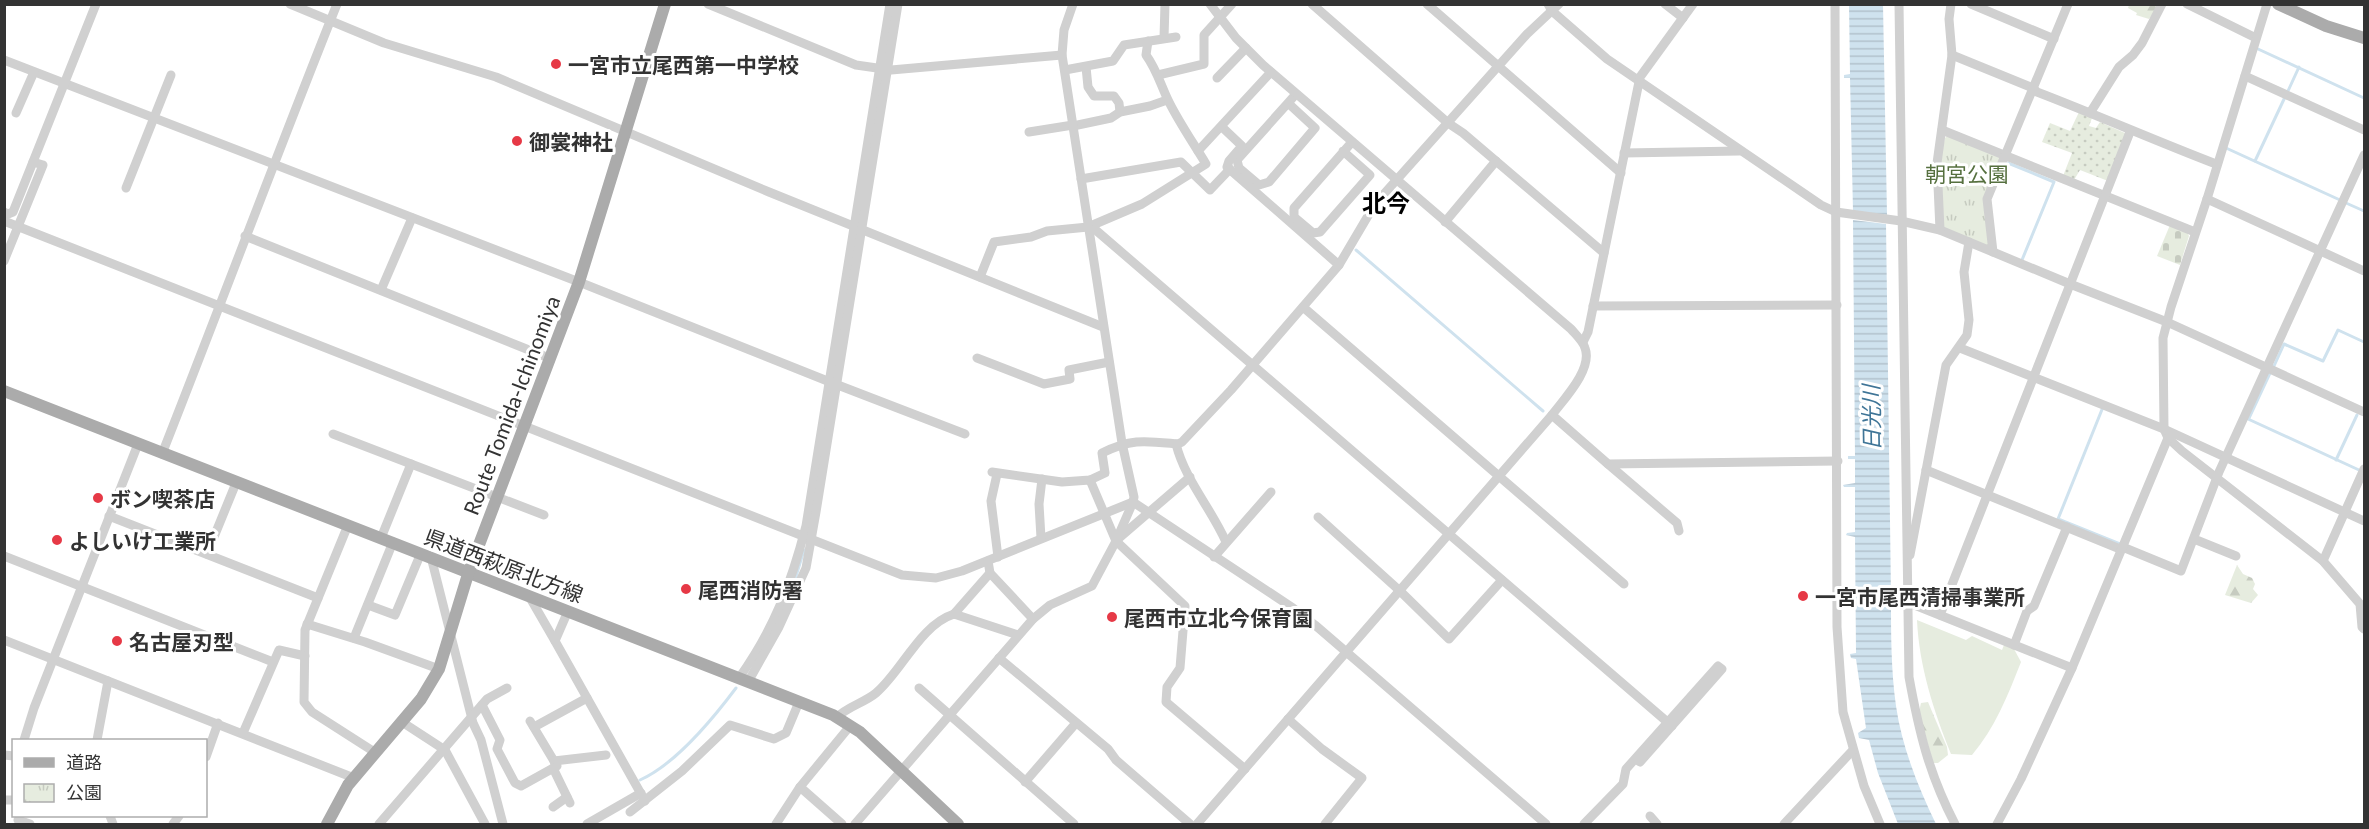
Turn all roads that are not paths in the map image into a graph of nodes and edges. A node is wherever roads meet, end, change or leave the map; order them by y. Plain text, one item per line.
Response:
1 (96, 4) edge
2 (290, 4) edge
3 (337, 4) edge
4 (665, 4) edge
5 (708, 4) edge
6 (890, 4) edge
7 (898, 4) edge
8 (1068, 4) edge
9 (1073, 4) edge
10 (1165, 4) edge
11 (1210, 4) edge
12 (1312, 4) edge
13 (1427, 4) edge
14 (1665, 4) edge
15 (1693, 4) edge
16 (1835, 4) edge
17 (1899, 4) edge
18 (1951, 4) edge
19 (1971, 4) edge
20 (2068, 4) edge
21 (2162, 4) edge
22 (2187, 4) edge
23 (2267, 4) edge
24 (2278, 4) edge
25 (1553, 7) edge
26 (1226, 9) edge
27 (1683, 18) junction
28 (330, 21) junction
29 (1064, 30) junction
30 (1176, 37) dead end
31 (1164, 38) junction
32 (2256, 38) junction
33 (2364, 38) edge
34 (2054, 39) junction
35 (1148, 41) junction
36 (1246, 48) junction
37 (1062, 55) junction
38 (1952, 55) junction
39 (4, 60) edge
40 (1499, 66) junction
41 (1086, 67) junction
42 (883, 70) junction
43 (1065, 70) junction
44 (34, 72) junction
45 (1271, 72) junction
46 (171, 75) dead end
47 (1158, 75) junction
48 (2245, 76) junction
49 (1217, 78) dead end
50 (1642, 83) junction
51 (65, 84) junction
52 (2033, 88) junction
53 (1296, 94) junction
54 (1167, 100) junction
55 (1288, 103) junction
56 (1120, 112) junction
57 (2090, 112) junction
58 (16, 113) dead end
59 (153, 119) junction
60 (1448, 123) junction
61 (1073, 126) junction
62 (1222, 127) junction
63 (1941, 130) junction
64 (2364, 130) edge
65 (625, 131) junction
66 (1029, 132) dead end
67 (2130, 132) junction
68 (1352, 142) junction
69 (1198, 151) junction
70 (1343, 151) junction
71 (1740, 151) junction
72 (1627, 153) junction
73 (2364, 155) edge
74 (2005, 157) junction
75 (1496, 161) junction
76 (33, 162) junction
77 (2216, 164) junction
78 (275, 165) junction
79 (1230, 169) junction
80 (1621, 172) junction
81 (1191, 174) junction
82 (1081, 179) junction
83 (1396, 180) junction
84 (126, 188) dead end
85 (2105, 196) junction
86 (2206, 200) junction
87 (4, 212) edge
88 (1836, 212) junction
89 (412, 218) junction
90 (4, 221) edge
91 (1901, 221) junction
92 (1445, 222) junction
93 (19, 226) junction
94 (1089, 227) junction
95 (858, 228) junction
96 (1940, 230) junction
97 (2195, 232) junction
98 (245, 236) junction
99 (1969, 242) junction
100 (2321, 251) junction
101 (1993, 252) junction
102 (1605, 253) junction
103 (4, 261) edge
104 (1339, 266) junction
105 (2364, 271) edge
106 (980, 277) junction
107 (579, 282) junction
108 (2070, 285) junction
109 (381, 290) junction
110 (1837, 305) junction
111 (220, 306) junction
112 (1596, 306) junction
113 (1303, 307) junction
114 (2167, 322) junction
115 (1103, 327) junction
116 (1582, 342) junction
117 (1960, 348) junction
118 (549, 358) junction
119 (977, 358) dead end
120 (1109, 362) junction
121 (1253, 365) junction
122 (2268, 368) junction
123 (2034, 376) junction
124 (833, 383) junction
125 (4, 392) edge
126 (2364, 412) edge
127 (1552, 415) junction
128 (524, 426) junction
129 (333, 434) dead end
130 (965, 434) dead end
131 (2166, 434) junction
132 (1122, 443) junction
133 (138, 444) junction
134 (1176, 444) junction
135 (162, 454) junction
136 (2226, 457) junction
137 (1838, 461) junction
138 (411, 464) junction
139 (1608, 464) junction
140 (2364, 469) edge
141 (1926, 470) junction
142 (1498, 476) junction
143 (1190, 477) junction
144 (1042, 479) junction
145 (2217, 479) junction
146 (1090, 480) junction
147 (236, 483) junction
148 (1271, 492) dead end
149 (1986, 494) junction
150 (497, 496) junction
151 (1133, 502) junction
152 (1104, 512) junction
153 (1147, 512) junction
154 (2345, 512) junction
155 (544, 515) dead end
156 (109, 516) junction
157 (1318, 517) dead end
158 (2364, 521) edge
159 (348, 525) junction
160 (2067, 527) junction
161 (1679, 531) dead end
162 (1449, 535) junction
163 (807, 537) junction
164 (381, 538) junction
165 (1041, 538) junction
166 (2194, 539) junction
167 (1116, 541) junction
168 (393, 542) junction
169 (1226, 542) junction
170 (2122, 549) junction
171 (207, 554) junction
172 (426, 555) junction
173 (4, 556) edge
174 (2236, 556) dead end
175 (1214, 557) junction
176 (998, 558) junction
177 (1906, 560) junction
178 (988, 561) junction
179 (2323, 561) junction
180 (469, 571) junction
181 (990, 573) junction
182 (1502, 580) junction
183 (1624, 584) dead end
184 (81, 585) junction
185 (1400, 591) junction
186 (529, 595) junction
187 (318, 598) junction
188 (1907, 602) junction
189 (368, 605) junction
190 (568, 611) junction
191 (954, 614) junction
192 (1940, 615) junction
193 (1033, 619) junction
194 (307, 624) junction
195 (2364, 629) edge
196 (451, 633) junction
197 (1018, 634) junction
198 (354, 638) junction
199 (4, 640) edge
200 (555, 640) junction
201 (2014, 645) junction
202 (1346, 652) junction
203 (305, 656) junction
204 (999, 658) junction
205 (53, 660) junction
206 (273, 662) junction
207 (2072, 668) junction
208 (439, 669) junction
209 (743, 680) junction
210 (108, 681) junction
211 (507, 688) dead end
212 (919, 688) dead end
213 (587, 698) junction
214 (799, 702) junction
215 (483, 705) junction
216 (950, 714) junction
217 (471, 717) junction
218 (836, 718) junction
219 (1288, 719) junction
220 (402, 722) junction
221 (218, 723) junction
222 (1076, 723) junction
223 (1670, 724) junction
224 (850, 726) junction
225 (243, 733) junction
226 (25, 739) edge
227 (97, 739) edge
228 (444, 750) junction
229 (1853, 750) junction
230 (376, 753) junction
231 (207, 754) edge
232 (606, 755) dead end
233 (554, 765) junction
234 (1245, 769) junction
235 (902, 771) junction
236 (354, 778) junction
237 (1025, 782) junction
238 (800, 787) junction
239 (643, 797) junction
240 (553, 807) dead end
241 (630, 812) dead end
242 (1650, 816) dead end
243 (18, 820) edge
244 (30, 825) edge
245 (327, 825) edge
246 (379, 825) edge
247 (485, 825) edge
248 (503, 825) edge
249 (587, 825) edge
250 (776, 825) edge
251 (842, 825) edge
252 (855, 825) edge
253 (958, 825) edge
254 (1074, 825) edge
255 (1190, 825) edge
256 (1197, 825) edge
257 (1325, 825) edge
258 (1546, 825) edge
259 (1584, 825) edge
260 (1657, 825) edge
261 (1784, 825) edge
262 (1880, 825) edge
263 (1955, 825) edge
264 (1997, 825) edge

1 - 51 street
2 - 28 street
3 - 28 street
4 - 65 main road, Route Tomida-Ichinomiya
5 - 42 street
6 - 42 street
7 - 42 street
8 - 29 street
9 - 29 street
10 - 31 street
11 - 26 street
12 - 60 street
13 - 40 street
14 - 27 street
15 - 27 street
16 - 88 street
17 - 91 street
18 - 38 street
19 - 34 street
20 - 34 street
21 - 57 street
22 - 32 street
23 - 32 street
24 - 33 main road
25 - 40 street
25 - 50 street
26 - 36 street
26 - 47 street
27 - 50 street
28 - 65 street
28 - 78 street
29 - 37 street
30 - 31 street
31 - 35 street
32 - 48 street
34 - 52 street
35 - 41 street
35 - 47 street
36 - 45 street
36 - 49 street
37 - 42 street
37 - 43 street
38 - 52 street
38 - 63 street
39 - 44 street
40 - 60 street
40 - 80 street
41 - 43 street
41 - 56 street
42 - 95 street
43 - 61 street
44 - 51 street
44 - 58 street
45 - 53 street
45 - 62 street
46 - 59 street
47 - 54 street
48 - 64 street
48 - 77 street
50 - 71 street
50 - 72 street
51 - 59 street
51 - 76 street
52 - 57 street
52 - 74 street
53 - 55 street
53 - 68 street
54 - 56 street
54 - 69 street
55 - 55 street
56 - 61 street
57 - 67 street
59 - 78 street
59 - 84 street
60 - 75 street
60 - 83 street
61 - 66 street
61 - 82 street
62 - 69 street
62 - 79 street
63 - 74 street
63 - 96 street
65 - 95 street
65 - 107 main road, Route Tomida-Ichinomiya
67 - 77 street
67 - 85 street
68 - 70 street
68 - 83 street
69 - 81 street
70 - 70 street
71 - 72 street
71 - 88 street
72 - 80 street
72 - 112 street
73 - 100 street
74 - 85 street
74 - 101 street
75 - 92 street
75 - 102 street
76 - 87 street
76 - 93 street
77 - 86 street
78 - 89 street
78 - 98 street
79 - 81 street
79 - 104 street
80 - 102 street
81 - 82 street
81 - 94 street
82 - 94 street
83 - 92 street
83 - 104 street
85 - 97 street
85 - 108 street
86 - 97 street
86 - 100 street
88 - 91 street
88 - 110 street
89 - 107 street
89 - 109 street
90 - 93 street
91 - 96 street
91 - 177 street
92 - 116 street
93 - 103 street
93 - 111 street
94 - 106 street
94 - 115 street
94 - 121 street
95 - 106 street
95 - 124 street
96 - 99 street
97 - 114 street
98 - 109 street
98 - 111 street
99 - 101 street
99 - 117 street
100 - 105 street
100 - 122 street
101 - 108 street
102 - 112 street
104 - 113 street
106 - 115 street
107 - 118 main road, Route Tomida-Ichinomiya
107 - 124 street
108 - 114 street
108 - 123 street
109 - 118 street
110 - 112 street
110 - 137 street
111 - 128 street
111 - 135 street
112 - 116 street
113 - 121 street
113 - 142 street
114 - 122 street
114 - 131 street
115 - 120 street
116 - 127 street
117 - 123 street
117 - 141 street
118 - 128 main road, Route Tomida-Ichinomiya
119 - 120 street
120 - 132 street
121 - 134 street
121 - 162 street
122 - 126 street
122 - 136 street
123 - 131 street
123 - 149 street
124 - 130 street
124 - 163 street
125 - 133 main road, 県道西萩原北方線
127 - 139 street
127 - 142 street
128 - 150 main road, Route Tomida-Ichinomiya
128 - 163 street
129 - 138 street
131 - 136 street
131 - 145 street
131 - 170 street
132 - 134 street
132 - 146 street
132 - 151 street
133 - 135 main road, 県道西萩原北方線
133 - 156 street
134 - 143 street
135 - 147 main road, 県道西萩原北方線
136 - 145 street
136 - 154 street
137 - 139 street
137 - 229 street
138 - 150 street
138 - 164 street
139 - 161 street
140 - 154 street
141 - 149 street
141 - 177 street
142 - 162 street
142 - 183 street
143 - 153 street
143 - 169 street
144 - 146 street
144 - 165 street
144 - 176 street
145 - 166 street
145 - 179 street
146 - 152 street
147 - 159 main road, 県道西萩原北方線
147 - 171 street
148 - 169 street
149 - 160 street
149 - 192 street
150 - 155 street
150 - 180 main road, Route Tomida-Ichinomiya
151 - 152 street
151 - 153 street
151 - 167 street
152 - 165 street
152 - 167 street
153 - 167 street
153 - 175 street
154 - 158 street
154 - 179 street
156 - 171 street
156 - 184 street
157 - 185 street
159 - 164 main road, 県道西萩原北方線
159 - 187 street
160 - 170 street
160 - 201 street
162 - 182 street
162 - 185 street
163 - 178 street
163 - 209 street
164 - 168 main road, 県道西萩原北方線
165 - 176 street
166 - 170 street
166 - 174 street
167 - 193 street
167 - 234 street
168 - 172 main road, 県道西萩原北方線
168 - 189 street
169 - 175 street
170 - 207 street
171 - 187 street
172 - 180 main road, 県道西萩原北方線
172 - 189 street
172 - 196 street
173 - 184 street
175 - 202 street
176 - 178 street
177 - 188 street
178 - 181 street
179 - 195 street
180 - 186 main road, 県道西萩原北方線
180 - 196 main road, Route Tomida-Ichinomiya
181 - 191 street
181 - 193 street
182 - 185 street
182 - 223 street
184 - 205 street
184 - 206 street
185 - 202 street
186 - 190 main road, 県道西萩原北方線
186 - 200 street
187 - 194 street
188 - 192 street
188 - 263 street
189 - 198 street
190 - 200 street
190 - 209 main road, 県道西萩原北方線
191 - 197 street
191 - 218 street
192 - 201 street
193 - 197 street
194 - 198 street
194 - 203 street
196 - 208 main road, Route Tomida-Ichinomiya
196 - 217 street
197 - 204 street
198 - 208 street
199 - 205 street
200 - 213 street
201 - 207 street
202 - 219 street
202 - 258 street
203 - 206 street
203 - 230 street
204 - 216 street
204 - 222 street
205 - 210 street
205 - 226 street
206 - 225 street
207 - 264 street
208 - 220 main road, Route Tomida-Ichinomiya
209 - 214 main road, 県道西萩原北方線
210 - 221 street
210 - 227 street
211 - 215 street
212 - 216 street
213 - 233 street
213 - 239 street
214 - 218 main road, 県道西萩原北方線
214 - 239 street
215 - 217 street
215 - 233 street
216 - 235 street
216 - 237 street
217 - 228 street
217 - 248 street
218 - 224 main road, 県道西萩原北方線
219 - 234 street
219 - 257 street
220 - 228 street
220 - 230 main road, Route Tomida-Ichinomiya
221 - 225 street
221 - 231 street
222 - 237 street
222 - 255 street
223 - 223 street
223 - 259 street
224 - 235 main road, 県道西萩原北方線
224 - 238 street
225 - 236 street
228 - 246 street
228 - 247 street
229 - 261 street
229 - 262 street
230 - 236 main road, Route Tomida-Ichinomiya
232 - 233 street
233 - 240 street
234 - 256 street
235 - 252 street
235 - 253 main road, 県道西萩原北方線
236 - 245 main road, Route Tomida-Ichinomiya
237 - 254 street
238 - 250 street
238 - 251 street
239 - 241 street
239 - 249 street
242 - 260 street
243 - 244 street

